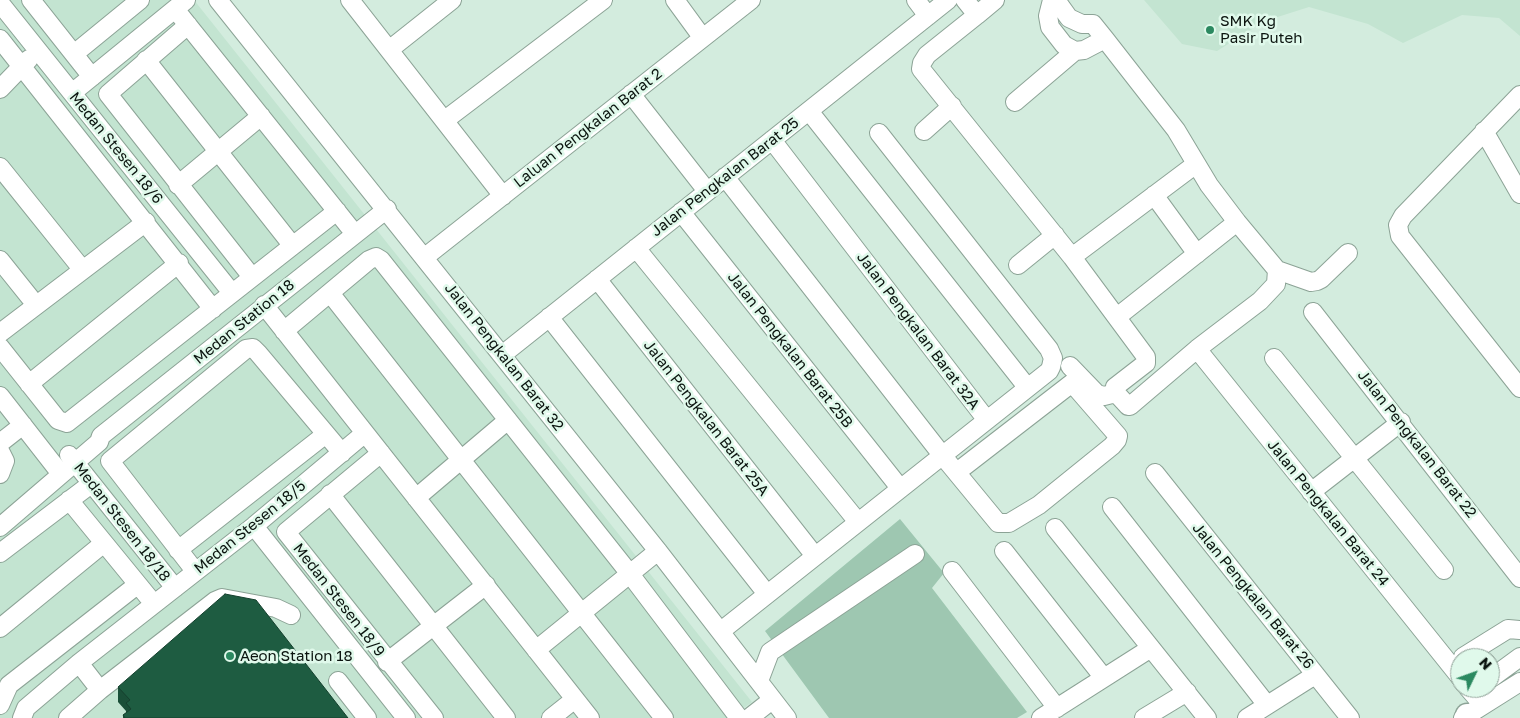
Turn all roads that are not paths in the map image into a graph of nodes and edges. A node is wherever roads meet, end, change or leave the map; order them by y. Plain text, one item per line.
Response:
1 (31, 0) edge
2 (140, 0) edge
3 (218, 0) edge
4 (350, 0) edge
5 (452, 0) edge
6 (604, 0) edge
7 (675, 0) edge
8 (751, 0) edge
9 (916, 0) edge
10 (948, 0) edge
11 (965, 0) edge
12 (995, 0) edge
13 (1054, 0) edge
14 (0, 3) edge
15 (180, 4) edge
16 (977, 15) junction
17 (928, 16) junction
18 (188, 25) junction
19 (702, 37) junction
20 (0, 39) edge
21 (1105, 39) junction
22 (37, 50) junction
23 (389, 50) junction
24 (1075, 51) junction
25 (74, 54) junction
26 (146, 60) junction
27 (22, 66) junction
28 (92, 76) junction
29 (0, 89) edge
30 (72, 93) junction
31 (631, 94) junction
32 (1520, 95) edge
33 (1015, 102) dead end
34 (952, 106) junction
35 (809, 111) junction
36 (261, 116) junction
37 (445, 120) junction
38 (924, 131) dead end
39 (1484, 131) junction
40 (879, 132) dead end
41 (772, 140) junction
42 (218, 152) junction
43 (1196, 164) junction
44 (0, 167) edge
45 (725, 177) junction
46 (178, 185) junction
47 (707, 191) junction
48 (1520, 194) edge
49 (1154, 195) junction
50 (503, 196) junction
51 (387, 209) junction
52 (336, 211) junction
53 (681, 212) junction
54 (146, 222) junction
55 (1237, 222) junction
56 (355, 234) junction
57 (1055, 235) junction
58 (292, 245) junction
59 (636, 248) junction
60 (1348, 253) dead end
61 (1197, 254) junction
62 (425, 257) junction
63 (1072, 257) junction
64 (0, 260) edge
65 (179, 263) junction
66 (1018, 265) dead end
67 (82, 269) junction
68 (1278, 270) junction
69 (252, 277) junction
70 (597, 279) junction
71 (232, 293) junction
72 (330, 293) junction
73 (36, 305) junction
74 (264, 305) junction
75 (213, 309) junction
76 (1313, 312) dead end
77 (549, 317) junction
78 (1117, 317) junction
79 (284, 330) junction
80 (0, 333) edge
81 (0, 347) edge
82 (1197, 349) junction
83 (502, 355) junction
84 (1274, 358) dead end
85 (1070, 366) dead end
86 (30, 384) junction
87 (1027, 387) junction
88 (1520, 388) edge
89 (1116, 393) junction
90 (0, 396) edge
91 (508, 420) junction
92 (986, 420) junction
93 (1401, 422) junction
94 (22, 425) junction
95 (365, 433) junction
96 (326, 434) junction
97 (0, 442) edge
98 (0, 451) edge
99 (342, 453) junction
100 (381, 453) junction
101 (942, 455) junction
102 (1355, 458) junction
103 (72, 459) junction
104 (463, 460) junction
105 (58, 470) junction
106 (957, 472) junction
107 (1155, 473) dead end
108 (0, 474) edge
109 (91, 484) junction
110 (900, 488) junction
111 (1311, 492) junction
112 (330, 494) junction
113 (416, 498) junction
114 (69, 500) junction
115 (1112, 507) dead end
116 (0, 513) edge
117 (858, 522) junction
118 (254, 526) junction
119 (0, 527) edge
120 (1055, 528) dead end
121 (104, 542) junction
122 (178, 550) junction
123 (1004, 550) dead end
124 (658, 551) junction
125 (0, 553) edge
126 (915, 554) dead end
127 (1513, 555) edge
128 (815, 556) junction
129 (1444, 570) dead end
130 (952, 571) dead end
131 (195, 572) junction
132 (630, 574) junction
133 (1520, 578) edge
134 (137, 585) junction
135 (486, 585) junction
136 (175, 588) junction
137 (767, 594) junction
138 (154, 604) junction
139 (583, 612) junction
140 (291, 615) dead end
141 (434, 626) junction
142 (0, 628) edge
143 (1520, 630) edge
144 (721, 631) junction
145 (1151, 648) junction
146 (1476, 648) edge
147 (536, 650) junction
148 (1450, 650) edge
149 (1520, 657) edge
150 (388, 662) junction
151 (79, 663) junction
152 (1500, 671) edge
153 (1315, 674) junction
154 (1104, 678) junction
155 (338, 681) dead end
156 (759, 681) junction
157 (1520, 682) edge
158 (100, 690) junction
159 (1187, 692) junction
160 (1469, 698) edge
161 (576, 699) junction
162 (772, 700) junction
163 (0, 705) edge
164 (1267, 705) junction
165 (1057, 708) junction
166 (1470, 714) edge
167 (22, 718) edge
168 (68, 718) edge
169 (367, 718) edge
170 (406, 718) edge
171 (434, 718) edge
172 (506, 718) edge
173 (551, 718) edge
174 (590, 718) edge
175 (664, 718) edge
176 (739, 718) edge
177 (749, 718) edge
178 (787, 718) edge
179 (1041, 718) edge
180 (1144, 718) edge
181 (1208, 718) edge
182 (1247, 718) edge
183 (1350, 718) edge

1 - 25 street
2 - 25 street
3 - 51 street, Jalan Pengkalan Barat 32
4 - 23 street
5 - 23 street
6 - 37 street
7 - 19 street
8 - 19 street, Laluan Pengkalan Barat 2
9 - 17 street
10 - 17 street, Jalan Pengkalan Barat 25
11 - 16 street
12 - 16 street
13 - 21 street
13 - 24 street
14 - 22 street, Medan Stesen 18/6
15 - 18 street
15 - 28 street
16 - 34 street
17 - 35 street, Jalan Pengkalan Barat 25
18 - 26 street
18 - 36 street
19 - 31 street, Laluan Pengkalan Barat 2
20 - 27 street
21 - 24 street
21 - 43 street
22 - 27 street
22 - 30 street, Medan Stesen 18/6
23 - 37 street
24 - 33 street
25 - 28 street
26 - 42 street
26 - 46 street
27 - 29 street
27 - 54 street
28 - 30 street
30 - 71 street, Medan Stesen 18/6
31 - 47 street
31 - 50 street, Laluan Pengkalan Barat 2
32 - 39 street
34 - 38 street
34 - 57 street
35 - 41 street, Jalan Pengkalan Barat 25
35 - 87 street
36 - 42 street
36 - 52 street
37 - 50 street
39 - 48 street
39 - 88 street
40 - 87 street
41 - 45 street, Jalan Pengkalan Barat 25
41 - 92 street, Jalan Pengkalan Barat 32A
42 - 46 street
42 - 58 street
43 - 49 street
43 - 55 street
44 - 67 street
45 - 47 street, Jalan Pengkalan Barat 25
45 - 101 street
46 - 69 street
47 - 53 street, Jalan Pengkalan Barat 25
49 - 61 street
49 - 63 street
50 - 62 street, Laluan Pengkalan Barat 2
51 - 56 street, Medan Station 18
51 - 62 street, Jalan Pengkalan Barat 32
52 - 56 street
52 - 58 street
53 - 59 street, Jalan Pengkalan Barat 25
53 - 110 street, Jalan Pengkalan Barat 25B
54 - 65 street
54 - 67 street
55 - 61 street
55 - 68 street
56 - 74 street, Medan Station 18
57 - 63 street
57 - 66 street
58 - 69 street
59 - 70 street, Jalan Pengkalan Barat 25
59 - 117 street
60 - 68 street
61 - 78 street
62 - 83 street, Jalan Pengkalan Barat 32
63 - 78 street
64 - 73 street
65 - 75 street
65 - 86 street
67 - 73 street
68 - 82 street
69 - 71 street
70 - 77 street, Jalan Pengkalan Barat 25
70 - 128 street, Jalan Pengkalan Barat 25A
71 - 75 street
72 - 79 street
72 - 91 street
72 - 104 street
73 - 80 street
74 - 79 street
74 - 103 street, Medan Station 18
75 - 86 street
76 - 93 street, Jalan Pengkalan Barat 22
77 - 83 street, Jalan Pengkalan Barat 25
77 - 137 street
78 - 89 street
79 - 95 street
81 - 86 street
82 - 89 street
82 - 111 street, Jalan Pengkalan Barat 24
83 - 124 street, Jalan Pengkalan Barat 32
84 - 102 street
85 - 89 street
87 - 92 street
90 - 94 street, Medan Stesen 18/18
91 - 104 street
91 - 132 street
92 - 101 street, Jalan Pengkalan Barat 32A
93 - 102 street
93 - 127 street, Jalan Pengkalan Barat 22
94 - 97 street
94 - 105 street, Medan Stesen 18/18
95 - 99 street, Medan Stesen 18/5
95 - 100 street
96 - 99 street
96 - 122 street
96 - 122 street
98 - 108 street
99 - 118 street, Medan Stesen 18/5
100 - 112 street, Medan Stesen 18/9
100 - 113 street
101 - 106 street
101 - 110 street, Jalan Pengkalan Barat 32A
102 - 111 street
102 - 129 street
103 - 105 street, Medan Station 18
103 - 109 street, Medan Stesen 18/18
104 - 113 street
104 - 139 street
105 - 116 street, Medan Station 18
105 - 119 street, Medan Station 18
106 - 106 street
107 - 153 street, Jalan Pengkalan Barat 26
109 - 114 street
109 - 136 street, Medan Stesen 18/18
110 - 117 street, Jalan Pengkalan Barat 32A
111 - 148 street, Jalan Pengkalan Barat 24
112 - 141 street
112 - 150 street, Medan Stesen 18/9
113 - 135 street
114 - 121 street
114 - 125 street
115 - 164 street
117 - 128 street, Jalan Pengkalan Barat 32A
118 - 131 street, Medan Stesen 18/5
118 - 170 street, Medan Stesen 18/9
120 - 145 street
121 - 134 street
121 - 142 street
122 - 131 street
123 - 154 street
124 - 132 street
124 - 144 street, Jalan Pengkalan Barat 32
126 - 156 street
127 - 133 street, Jalan Pengkalan Barat 22
128 - 137 street, Jalan Pengkalan Barat 32A
130 - 165 street
131 - 136 street, Medan Stesen 18/5
132 - 139 street
132 - 176 street
134 - 138 street
134 - 163 street
135 - 141 street
135 - 147 street
136 - 138 street, Medan Stesen 18/5
137 - 144 street, Jalan Pengkalan Barat 32A
138 - 151 street, Medan Stesen 18/5
139 - 147 street
139 - 175 street
140 - 158 street
141 - 150 street
141 - 172 street
143 - 146 street
144 - 156 street, Jalan Pengkalan Barat 32
145 - 154 street
145 - 159 street
147 - 161 street
149 - 152 street
150 - 171 street, Medan Stesen 18/9
151 - 158 street
151 - 167 street, Medan Stesen 18/5
153 - 164 street
153 - 183 street, Jalan Pengkalan Barat 26
154 - 165 street
155 - 169 street
156 - 162 street, Jalan Pengkalan Barat 32
157 - 166 street
158 - 168 street
159 - 180 street
159 - 181 street
160 - 166 street
161 - 173 street
161 - 174 street
162 - 177 street
162 - 178 street, Jalan Pengkalan Barat 32
164 - 182 street
165 - 179 street

